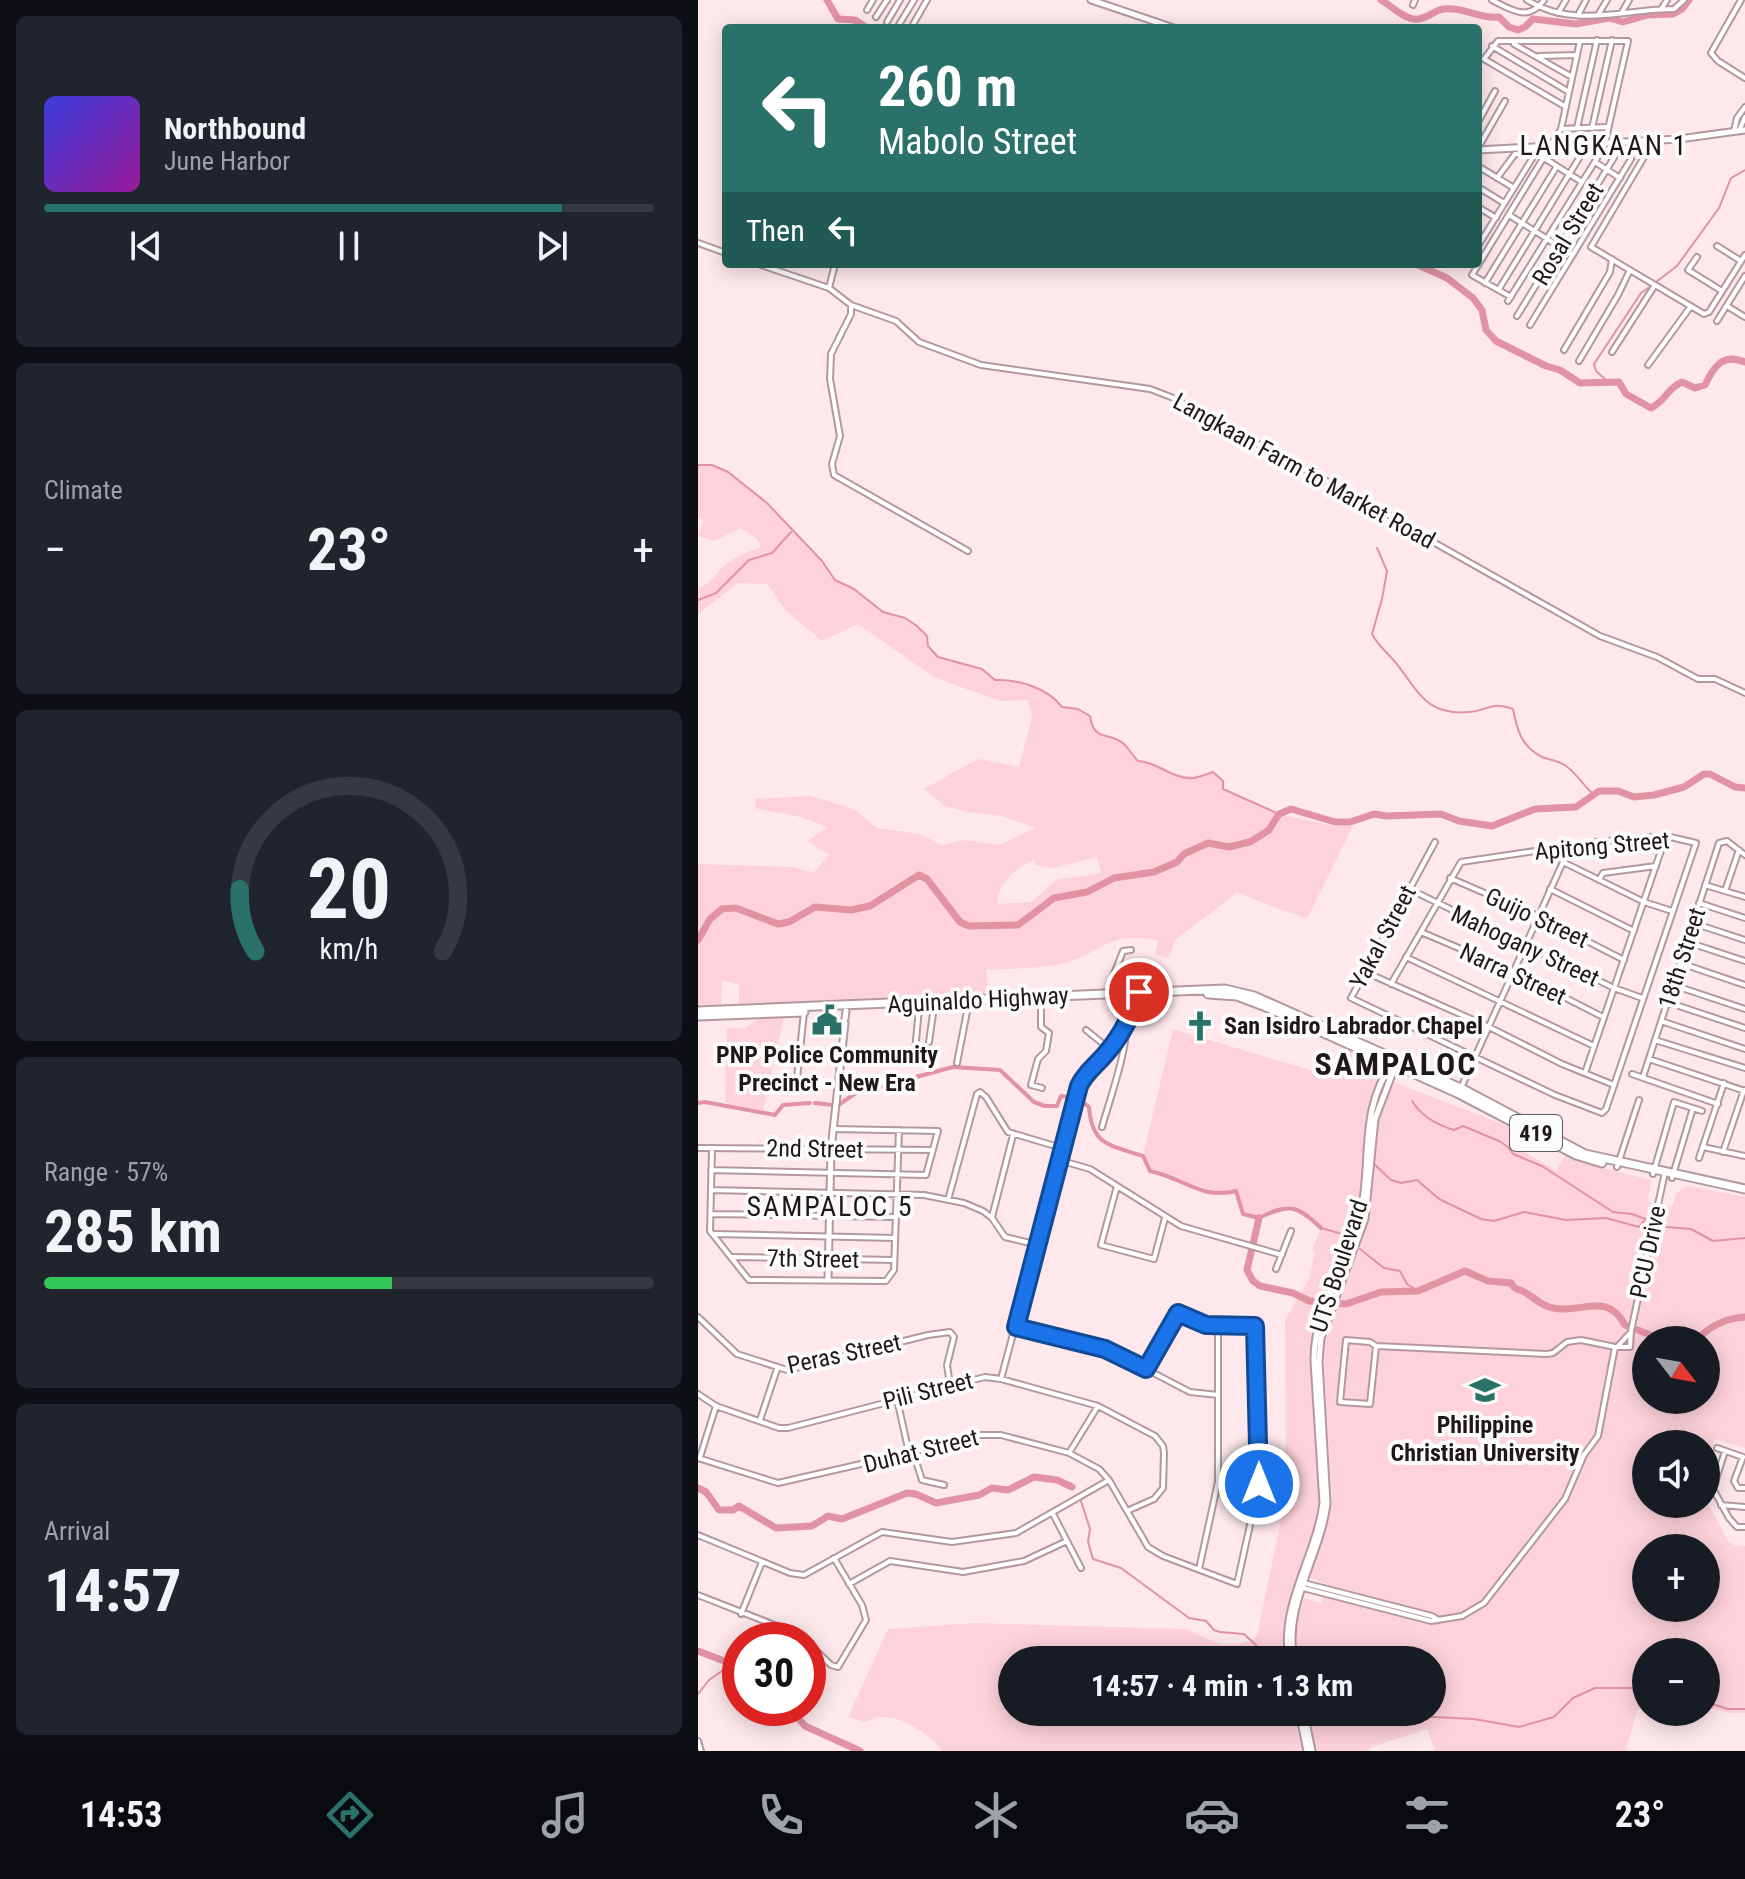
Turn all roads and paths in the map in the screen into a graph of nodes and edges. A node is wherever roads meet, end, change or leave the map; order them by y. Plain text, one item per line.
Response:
1 (873, 0) edge
2 (887, 0) edge
3 (900, 0) edge
4 (914, 0) edge
5 (927, 0) edge
6 (1094, 0) edge
7 (1492, 0) edge
8 (1527, 0) edge
9 (1544, 0) edge
10 (1566, 0) edge
11 (1586, 0) edge
12 (1607, 0) edge
13 (1629, 0) edge
14 (1667, 0) edge
15 (1684, 0) edge
16 (1741, 0) edge
17 (1539, 7) junction
18 (1661, 9) junction
19 (867, 10) dead end
20 (1622, 12) junction
21 (1558, 13) junction
22 (1598, 15) junction
23 (1577, 16) junction
24 (876, 17) dead end
25 (894, 24) edge
26 (899, 24) edge
27 (913, 24) edge
28 (1163, 24) edge
29 (1597, 40) junction
30 (1612, 40) junction
31 (1580, 41) junction
32 (1512, 43) junction
33 (1492, 46) junction
34 (1577, 55) junction
35 (1536, 56) junction
36 (1572, 77) junction
37 (1745, 78) edge
38 (1495, 91) dead end
39 (1569, 92) junction
40 (1505, 101) dead end
41 (1566, 107) junction
42 (1745, 107) edge
43 (1482, 115) edge
44 (1745, 117) edge
45 (1607, 127) junction
46 (1577, 128) junction
47 (1592, 128) junction
48 (1561, 129) junction
49 (1739, 131) edge
50 (1647, 141) junction
51 (1482, 144) edge
52 (1605, 144) junction
53 (1550, 148) junction
54 (1482, 150) edge
55 (1618, 151) dead end
56 (1581, 155) dead end
57 (1544, 158) junction
58 (1631, 159) dead end
59 (1595, 162) junction
60 (1557, 166) junction
61 (1482, 169) edge
62 (1607, 169) junction
63 (1569, 174) junction
64 (1497, 178) junction
65 (1620, 178) junction
66 (1582, 182) junction
67 (1514, 188) junction
68 (1482, 189) edge
69 (1504, 203) junction
70 (1482, 209) edge
71 (1509, 215) junction
72 (1496, 218) junction
73 (1522, 223) junction
74 (1534, 231) junction
75 (1482, 232) edge
76 (1485, 234) junction
77 (1482, 239) edge
78 (1547, 239) junction
79 (698, 243) edge
80 (1560, 246) junction
81 (1717, 246) dead end
82 (722, 252) edge
83 (1573, 255) junction
84 (1745, 255) edge
85 (1697, 257) dead end
86 (1482, 259) edge
87 (1612, 259) junction
88 (1741, 261) junction
89 (770, 268) edge
90 (834, 268) edge
91 (1476, 268) edge
92 (1630, 270) junction
93 (1745, 276) edge
94 (1485, 283) junction
95 (1655, 285) junction
96 (829, 288) junction
97 (1498, 290) junction
98 (1722, 291) junction
99 (851, 305) junction
100 (1691, 306) junction
101 (1726, 306) junction
102 (1517, 316) dead end
103 (1745, 316) edge
104 (1717, 321) dead end
105 (1530, 325) dead end
106 (1564, 350) dead end
107 (1612, 352) dead end
108 (1579, 361) dead end
109 (1648, 365) dead end
110 (968, 551) dead end
111 (1745, 693) edge
112 (1666, 836) junction
113 (1435, 842) dead end
114 (1560, 847) junction
115 (1739, 850) junction
116 (1745, 855) edge
117 (1563, 862) junction
118 (1656, 866) junction
119 (1450, 878) junction
120 (1599, 880) junction
121 (1705, 885) junction
122 (1409, 889) junction
123 (1550, 889) junction
124 (1725, 891) junction
125 (1744, 895) edge
126 (1644, 902) junction
127 (1699, 903) junction
128 (1436, 904) junction
129 (1672, 911) junction
130 (1538, 916) junction
131 (1745, 918) edge
132 (1693, 923) junction
133 (1634, 931) junction
134 (1421, 932) junction
135 (1745, 940) edge
136 (1687, 942) junction
137 (1525, 944) junction
138 (1131, 950) dead end
139 (1406, 957) junction
140 (1624, 960) junction
141 (1745, 961) edge
142 (1680, 963) junction
143 (1363, 971) junction
144 (1513, 971) junction
145 (1391, 984) junction
146 (1673, 985) junction
147 (1745, 985) edge
148 (1614, 988) junction
149 (1138, 994) junction
150 (1110, 996) junction
151 (1643, 998) junction
152 (1041, 1000) junction
153 (1500, 1000) junction
154 (1667, 1002) junction
155 (969, 1003) junction
156 (934, 1007) junction
157 (919, 1008) junction
158 (1745, 1009) edge
159 (792, 1010) junction
160 (804, 1012) junction
161 (698, 1014) edge
162 (844, 1017) junction
163 (1604, 1017) junction
164 (1661, 1021) junction
165 (1124, 1024) junction
166 (1487, 1026) junction
167 (1745, 1028) edge
168 (1086, 1030) dead end
169 (1655, 1040) junction
170 (929, 1042) dead end
171 (1594, 1046) junction
172 (1107, 1047) junction
173 (1745, 1049) edge
174 (1475, 1055) junction
175 (1100, 1057) junction
176 (1649, 1059) junction
177 (914, 1062) dead end
178 (957, 1063) dead end
179 (1395, 1063) junction
180 (1745, 1068) edge
181 (1585, 1073) junction
182 (1632, 1074) dead end
183 (1643, 1077) junction
184 (1724, 1083) junction
185 (1614, 1085) junction
186 (1042, 1088) dead end
187 (1459, 1090) junction
188 (1744, 1090) edge
189 (787, 1091) dead end
190 (1639, 1100) dead end
191 (1718, 1104) junction
192 (1693, 1108) junction
193 (1702, 1111) dead end
194 (1604, 1112) joint
195 (1102, 1127) dead end
196 (833, 1129) junction
197 (899, 1130) junction
198 (1013, 1135) junction
199 (1703, 1147) junction
200 (698, 1148) edge
201 (712, 1148) junction
202 (1062, 1148) junction
203 (831, 1149) junction
204 (1745, 1149) edge
205 (899, 1150) junction
206 (932, 1150) junction
207 (1723, 1152) junction
208 (1744, 1156) edge
209 (1699, 1158) dead end
210 (1059, 1160) junction
211 (1617, 1165) junction
212 (711, 1170) junction
213 (829, 1172) junction
214 (1654, 1172) junction
215 (898, 1174) junction
216 (1668, 1175) junction
217 (1117, 1186) junction
218 (711, 1190) junction
219 (1745, 1191) edge
220 (829, 1193) junction
221 (897, 1194) junction
222 (948, 1200) junction
223 (711, 1214) junction
224 (829, 1216) junction
225 (896, 1217) junction
226 (992, 1218) junction
227 (1165, 1218) junction
228 (1291, 1231) dead end
229 (713, 1234) junction
230 (828, 1236) junction
231 (895, 1238) junction
232 (1038, 1245) junction
233 (1282, 1255) junction
234 (733, 1257) junction
235 (829, 1259) junction
236 (894, 1260) junction
237 (1276, 1269) dead end
238 (828, 1280) junction
239 (698, 1317) edge
240 (1218, 1326) junction
241 (1016, 1327) junction
242 (1376, 1346) junction
243 (1615, 1347) junction
244 (777, 1369) junction
245 (1146, 1369) junction
246 (1001, 1379) junction
247 (950, 1385) junction
248 (698, 1394) edge
249 (1218, 1395) junction
250 (897, 1399) junction
251 (716, 1406) junction
252 (1098, 1406) junction
253 (760, 1421) junction
254 (1720, 1449) edge
255 (1725, 1451) junction
256 (911, 1453) junction
257 (1069, 1453) junction
258 (699, 1458) edge
259 (1744, 1458) edge
260 (1109, 1480) junction
261 (944, 1485) dead end
262 (1745, 1488) edge
263 (1721, 1505) junction
264 (1745, 1507) edge
265 (1127, 1511) junction
266 (1053, 1514) junction
267 (1745, 1527) edge
268 (698, 1535) edge
269 (1067, 1541) junction
270 (834, 1558) junction
271 (762, 1562) junction
272 (1081, 1568) dead end
273 (1199, 1569) junction
274 (849, 1584) junction
275 (1302, 1585) junction
276 (698, 1595) edge
277 (741, 1614) junction
278 (764, 1622) edge
279 (1289, 1646) edge
280 (826, 1660) edge
281 (1305, 1726) edge
282 (698, 1741) edge
283 (701, 1751) edge
284 (1310, 1751) edge

1 - 19 street
2 - 24 street
3 - 25 street
4 - 26 street
5 - 27 street
6 - 28 main road
7 - 17 street
8 - 17 street
9 - 17 street
10 - 21 street
11 - 23 street
12 - 22 street
13 - 20 street
14 - 18 street
15 - 18 street
16 - 37 street
17 - 21 street
18 - 20 street
20 - 22 street
21 - 23 street
22 - 23 street
29 - 30 street
29 - 31 street
29 - 46 street
30 - 45 street
30 - 47 street
31 - 32 street
31 - 34 street
32 - 33 street
32 - 35 street
33 - 39 street
33 - 41 street
34 - 35 street
34 - 36 street
35 - 36 street
36 - 39 street
38 - 43 street
39 - 41 street
40 - 51 street
41 - 48 street
42 - 49 street
44 - 49 street
45 - 47 street
45 - 52 street
46 - 47 street
46 - 48 street
48 - 53 street
49 - 50 main road
50 - 52 main road
50 - 87 street
52 - 53 main road
52 - 59 street
53 - 54 main road
53 - 57 street
55 - 62 street, Rosal Street
56 - 63 street
57 - 60 street
57 - 71 street
58 - 65 street
59 - 62 street
59 - 66 street
60 - 63 street
60 - 73 street
61 - 64 street
62 - 65 street
62 - 80 street, Rosal Street
63 - 66 street
63 - 74 street
64 - 67 street
64 - 67 street
65 - 83 street
66 - 78 street
67 - 69 street
68 - 69 street
69 - 72 street
70 - 72 street
71 - 73 street
71 - 86 street
72 - 76 street
73 - 74 street
73 - 94 street
74 - 78 street
74 - 97 street
75 - 76 street
76 - 77 street
78 - 80 street
78 - 97 street
79 - 82 street
80 - 83 street
80 - 102 street, Rosal Street
81 - 88 street
83 - 105 street
84 - 88 street
85 - 98 street
87 - 92 street
87 - 106 street
88 - 98 street
89 - 96 street, Langkaan Farm to Market Road
90 - 96 street
91 - 94 street
92 - 95 street
92 - 108 street
93 - 101 street
94 - 97 street
95 - 100 street
95 - 107 street
96 - 99 street, Langkaan Farm to Market Road
98 - 100 street
99 - 110 street
99 - 111 street, Langkaan Farm to Market Road
100 - 109 street
101 - 103 street
101 - 104 street
112 - 114 street, Apitong Street
112 - 118 street
112 - 129 street, Apitong Street
113 - 122 street, Yakal Street
114 - 117 street
114 - 119 street, Apitong Street
115 - 116 street
115 - 121 street, 18th Street
115 - 124 street
117 - 120 street
117 - 123 street
118 - 120 street
118 - 126 street
119 - 128 street, Apitong Street
119 - 130 street, Guijo Street
120 - 126 street
121 - 124 street
121 - 127 street, 18th Street
122 - 128 street, Mahogany Street
122 - 143 street, Yakal Street
123 - 130 street
123 - 133 street
124 - 125 street
126 - 129 street
126 - 133 street
127 - 131 street
127 - 132 street, 18th Street
128 - 134 street, Apitong Street
128 - 137 street, Mahogany Street
129 - 151 street, Apitong Street
130 - 137 street
130 - 140 street, Guijo Street
132 - 135 street
132 - 136 street, 18th Street
133 - 140 street
134 - 139 street, Apitong Street
134 - 144 street, Narra Street
136 - 141 street
136 - 142 street, 18th Street
137 - 144 street
137 - 148 street, Mahogany Street
138 - 150 street
139 - 145 street, Apitong Street
139 - 153 street
140 - 148 street
142 - 146 street, 18th Street
142 - 147 street
143 - 145 street
143 - 174 street, Yakal Street
144 - 153 street
144 - 163 street, Narra Street
145 - 166 street
146 - 154 street, 18th Street
146 - 158 street
148 - 151 street, Mahogany Street
148 - 163 street
149 - 150 main road, Aguinaldo Highway / 419
149 - 165 street
149 - 179 main road, Aguinaldo Highway / 419
150 - 152 main road, Aguinaldo Highway / 419
151 - 185 street, Apitong Street
152 - 155 main road, Aguinaldo Highway / 419
152 - 186 street
153 - 166 street
153 - 171 street
154 - 164 street, 18th Street
154 - 167 street
155 - 156 main road, Aguinaldo Highway / 419
155 - 162 main road, Aguinaldo Highway / 419
155 - 178 street
156 - 157 main road, Aguinaldo Highway / 419
156 - 170 street
157 - 162 main road, Aguinaldo Highway / 419
157 - 177 street
159 - 160 main road, Aguinaldo Highway / 419
159 - 161 main road, Aguinaldo Highway / 419
159 - 162 main road, Aguinaldo Highway / 419
160 - 162 main road, Aguinaldo Highway / 419
160 - 189 street
162 - 196 main road
163 - 171 street
164 - 169 street, 18th Street
164 - 173 street
165 - 172 street
165 - 175 street
165 - 195 street
166 - 174 street
166 - 181 street
168 - 172 street
169 - 176 street, 18th Street
169 - 180 street
171 - 181 street
172 - 175 street
174 - 187 street
174 - 194 street, Yakal Street
175 - 202 street
176 - 183 street, 18th Street
176 - 184 street
179 - 187 main road, Aguinaldo Highway / 419
179 - 275 main road, UTS Boulevard
181 - 185 street
182 - 183 street
183 - 191 street
184 - 188 street
184 - 191 street
185 - 194 street, Apitong Street
187 - 211 main road, Aguinaldo Highway / 419
188 - 207 street
190 - 211 street
191 - 199 street
192 - 193 street
192 - 214 street
192 - 216 street, PCU Drive
196 - 197 street
196 - 203 main road
197 - 205 street
197 - 206 street
198 - 202 street
198 - 222 street
198 - 226 street
199 - 207 street
199 - 209 street
200 - 201 street, 2nd Street
201 - 203 street, 2nd Street
201 - 212 street
202 - 210 street
203 - 205 street, 2nd Street
203 - 213 main road
204 - 208 street
205 - 206 street, 2nd Street
205 - 215 street
206 - 215 street
207 - 208 street
210 - 217 street
210 - 232 street
211 - 214 main road, Aguinaldo Highway / 419
212 - 213 street
212 - 218 street
213 - 215 street
213 - 220 main road
214 - 216 main road, Aguinaldo Highway / 419
215 - 221 street
216 - 219 main road, Aguinaldo Highway / 419
216 - 243 street, PCU Drive
217 - 227 street
217 - 227 street
218 - 220 street
218 - 223 street
220 - 221 street
220 - 224 main road
221 - 222 street
221 - 225 street
222 - 226 street
223 - 224 street
223 - 229 street
224 - 225 street
224 - 230 main road
225 - 231 street
226 - 232 street
227 - 233 street
228 - 233 street
229 - 230 street
229 - 234 street
230 - 231 street
230 - 235 main road
231 - 236 street
232 - 241 street
233 - 237 street
234 - 235 street, 7th Street
234 - 238 street
235 - 236 street, 7th Street
235 - 238 main road
236 - 238 street
239 - 244 street, Peras Street
240 - 245 street
240 - 249 street
240 - 273 street, Duhat Street
241 - 245 street
241 - 246 street
242 - 242 street
242 - 243 street
243 - 275 street
244 - 247 street, Peras Street
244 - 253 street
245 - 249 street
246 - 247 street, Pili Street
246 - 252 street, Pili Street
247 - 250 street, Pili Street
248 - 251 street, Pili Street
249 - 273 street
250 - 253 street, Pili Street
250 - 256 street
251 - 253 street, Pili Street
251 - 258 street
252 - 257 street
252 - 265 street, Pili Street
254 - 255 street
255 - 259 street
255 - 263 street
256 - 257 street, Duhat Street
256 - 258 street, Duhat Street
256 - 261 street
257 - 260 street, Duhat Street
259 - 262 street
260 - 265 street, Duhat Street
260 - 266 street
263 - 264 street
263 - 267 street
265 - 273 street, Duhat Street
266 - 269 street
266 - 270 street
268 - 271 street
269 - 272 street
269 - 274 street
270 - 271 street
270 - 274 street
271 - 277 street
274 - 280 street
275 - 279 main road, UTS Boulevard
276 - 277 street
277 - 278 street
281 - 284 main road
282 - 283 street

